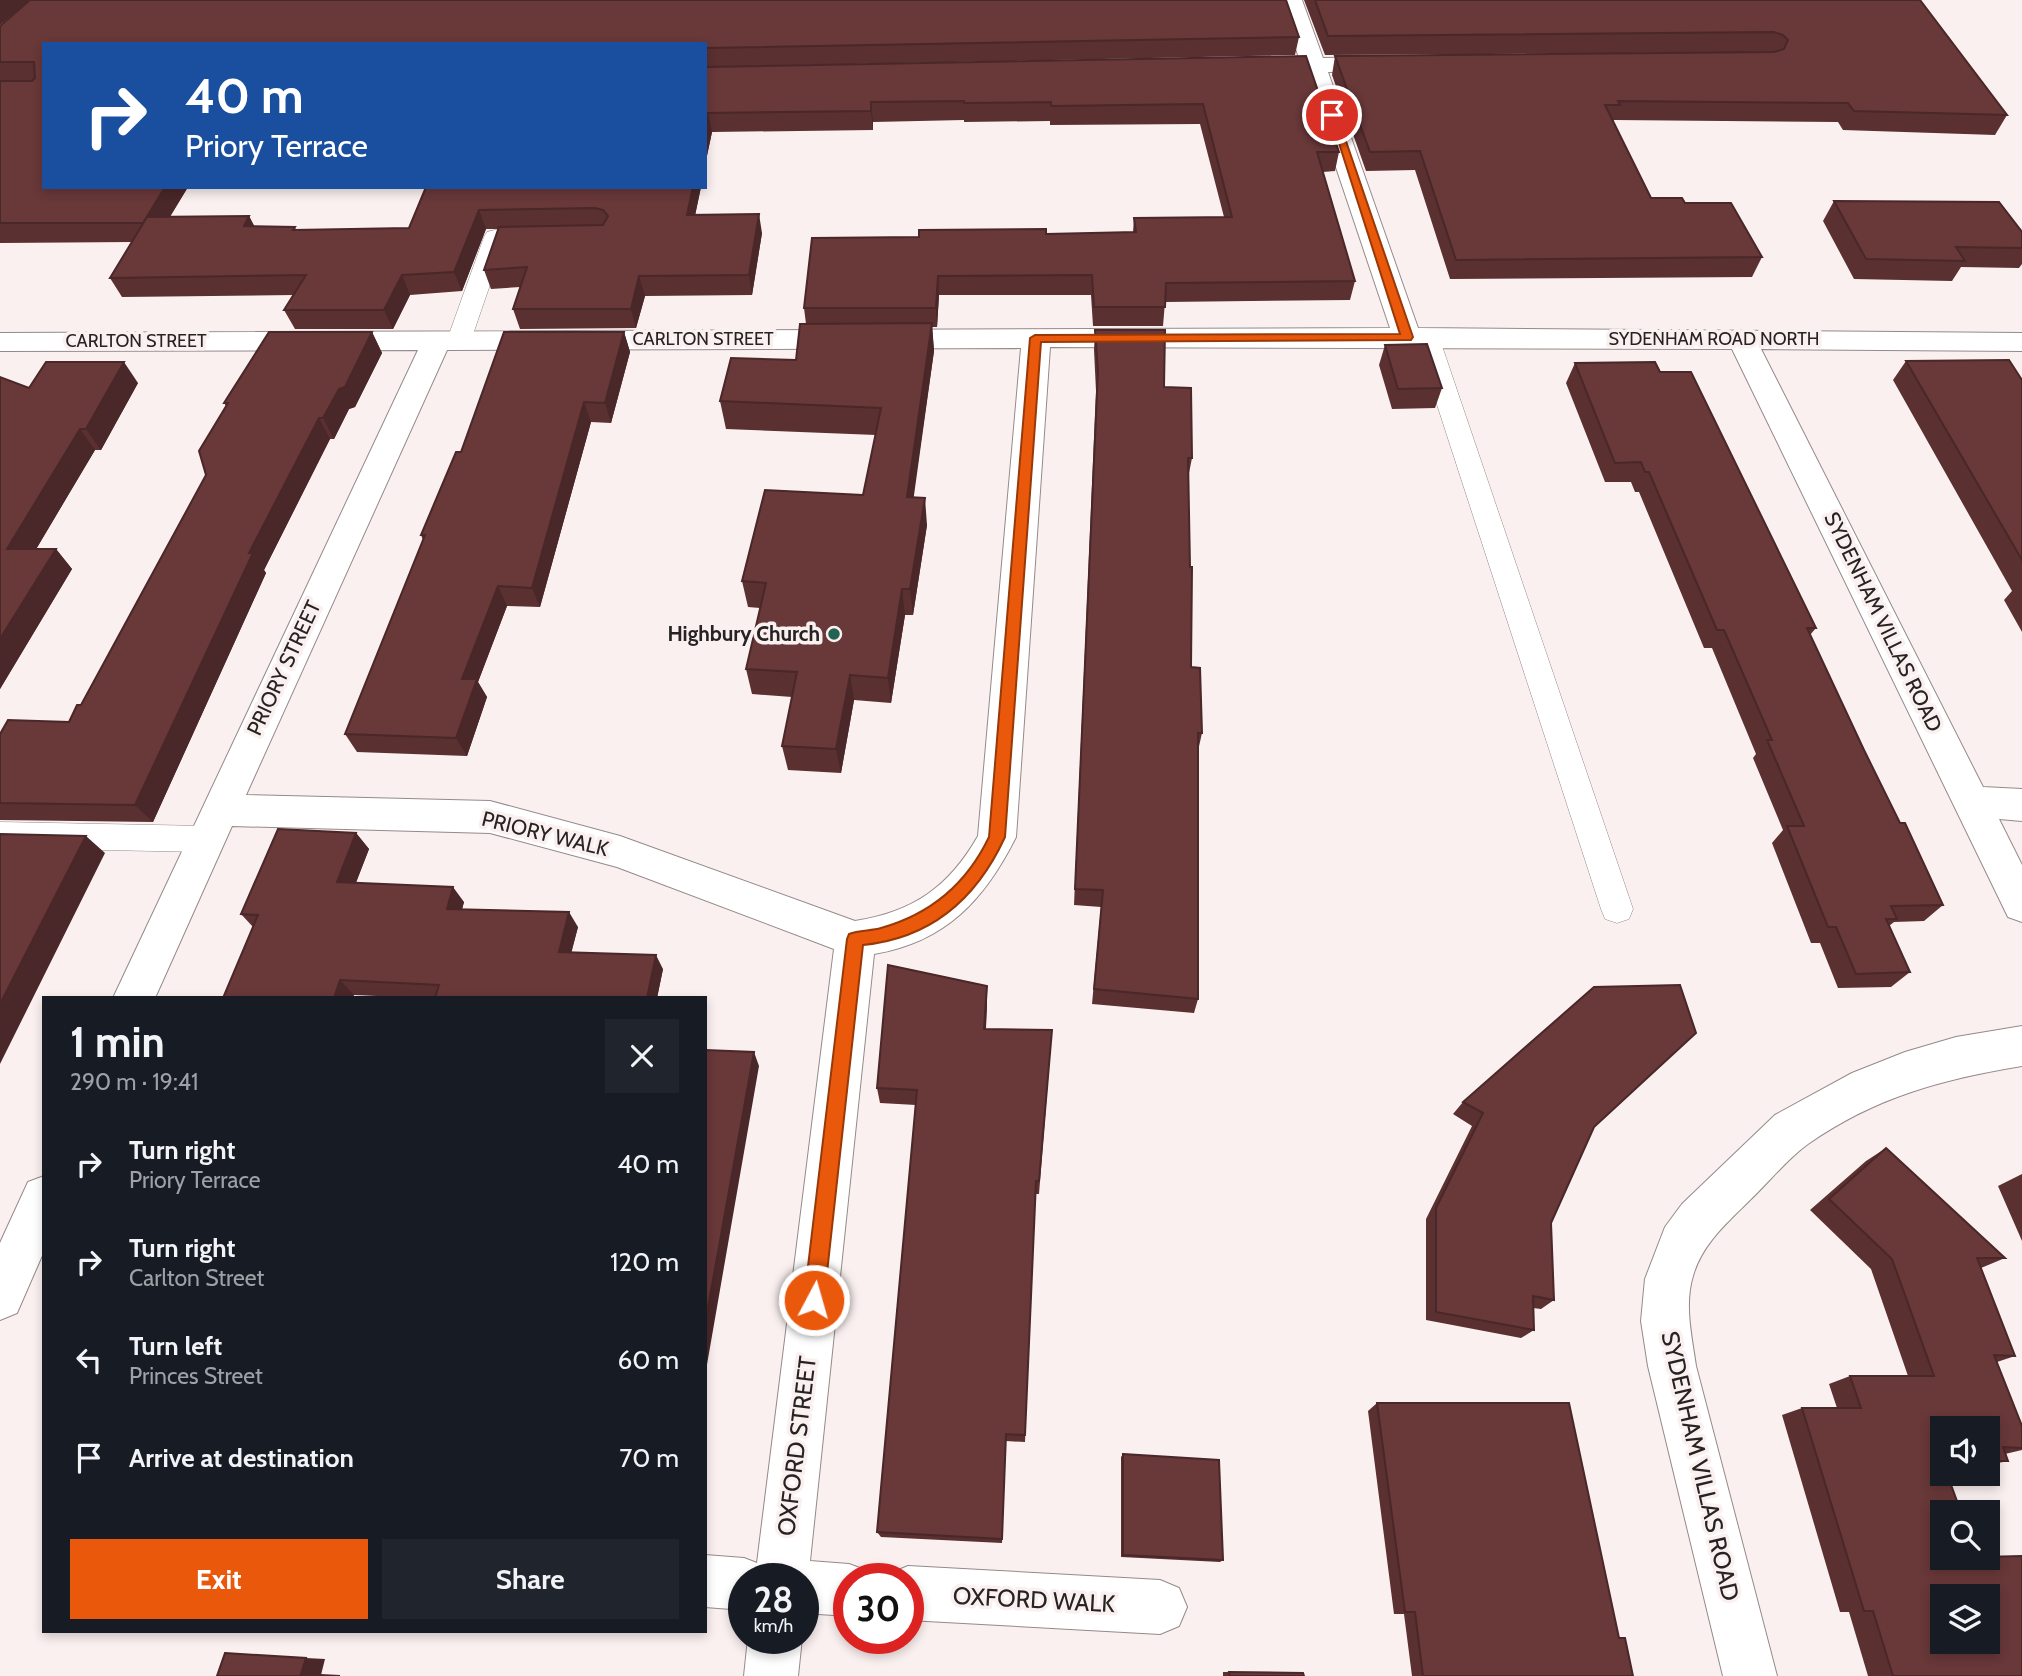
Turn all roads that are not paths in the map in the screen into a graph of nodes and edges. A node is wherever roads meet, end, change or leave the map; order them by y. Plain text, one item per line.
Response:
1 (1291, 0) edge
2 (1411, 64) edge
3 (1316, 65) junction
4 (1233, 67) edge
5 (561, 237) edge
6 (1417, 337) junction
7 (1035, 338) junction
8 (447, 340) junction
9 (1742, 340) junction
10 (0, 342) edge
11 (2022, 342) edge
12 (1972, 802) junction
13 (2022, 805) edge
14 (212, 825) junction
15 (0, 835) edge
16 (2022, 905) edge
17 (1617, 909) dead end
18 (855, 939) junction
19 (135, 996) edge
20 (2022, 1046) edge
21 (42, 1202) edge
22 (0, 1296) edge
23 (784, 1563) edge
24 (707, 1581) edge
25 (728, 1583) edge
26 (924, 1594) edge
27 (1160, 1607) dead end
28 (773, 1654) edge
29 (771, 1676) edge
30 (1750, 1676) edge

1 - 3 street
2 - 3 street
3 - 4 street
3 - 6 street
5 - 8 lane
6 - 7 street, CARLTON STREET
6 - 9 street, SYDENHAM ROAD NORTH
6 - 17 lane
7 - 8 street, CARLTON STREET
7 - 18 street
8 - 10 street, CARLTON STREET
8 - 14 street, PRIORY STREET
9 - 11 street, SYDENHAM ROAD NORTH
9 - 12 street, SYDENHAM VILLAS ROAD
12 - 13 street
12 - 16 street, SYDENHAM VILLAS ROAD
14 - 15 lane
14 - 18 street, PRIORY WALK
14 - 19 street, PRIORY STREET
18 - 23 street, OXFORD STREET
20 - 30 street, SYDENHAM VILLAS ROAD
21 - 22 street
24 - 25 street
26 - 27 street, OXFORD WALK
28 - 29 street

